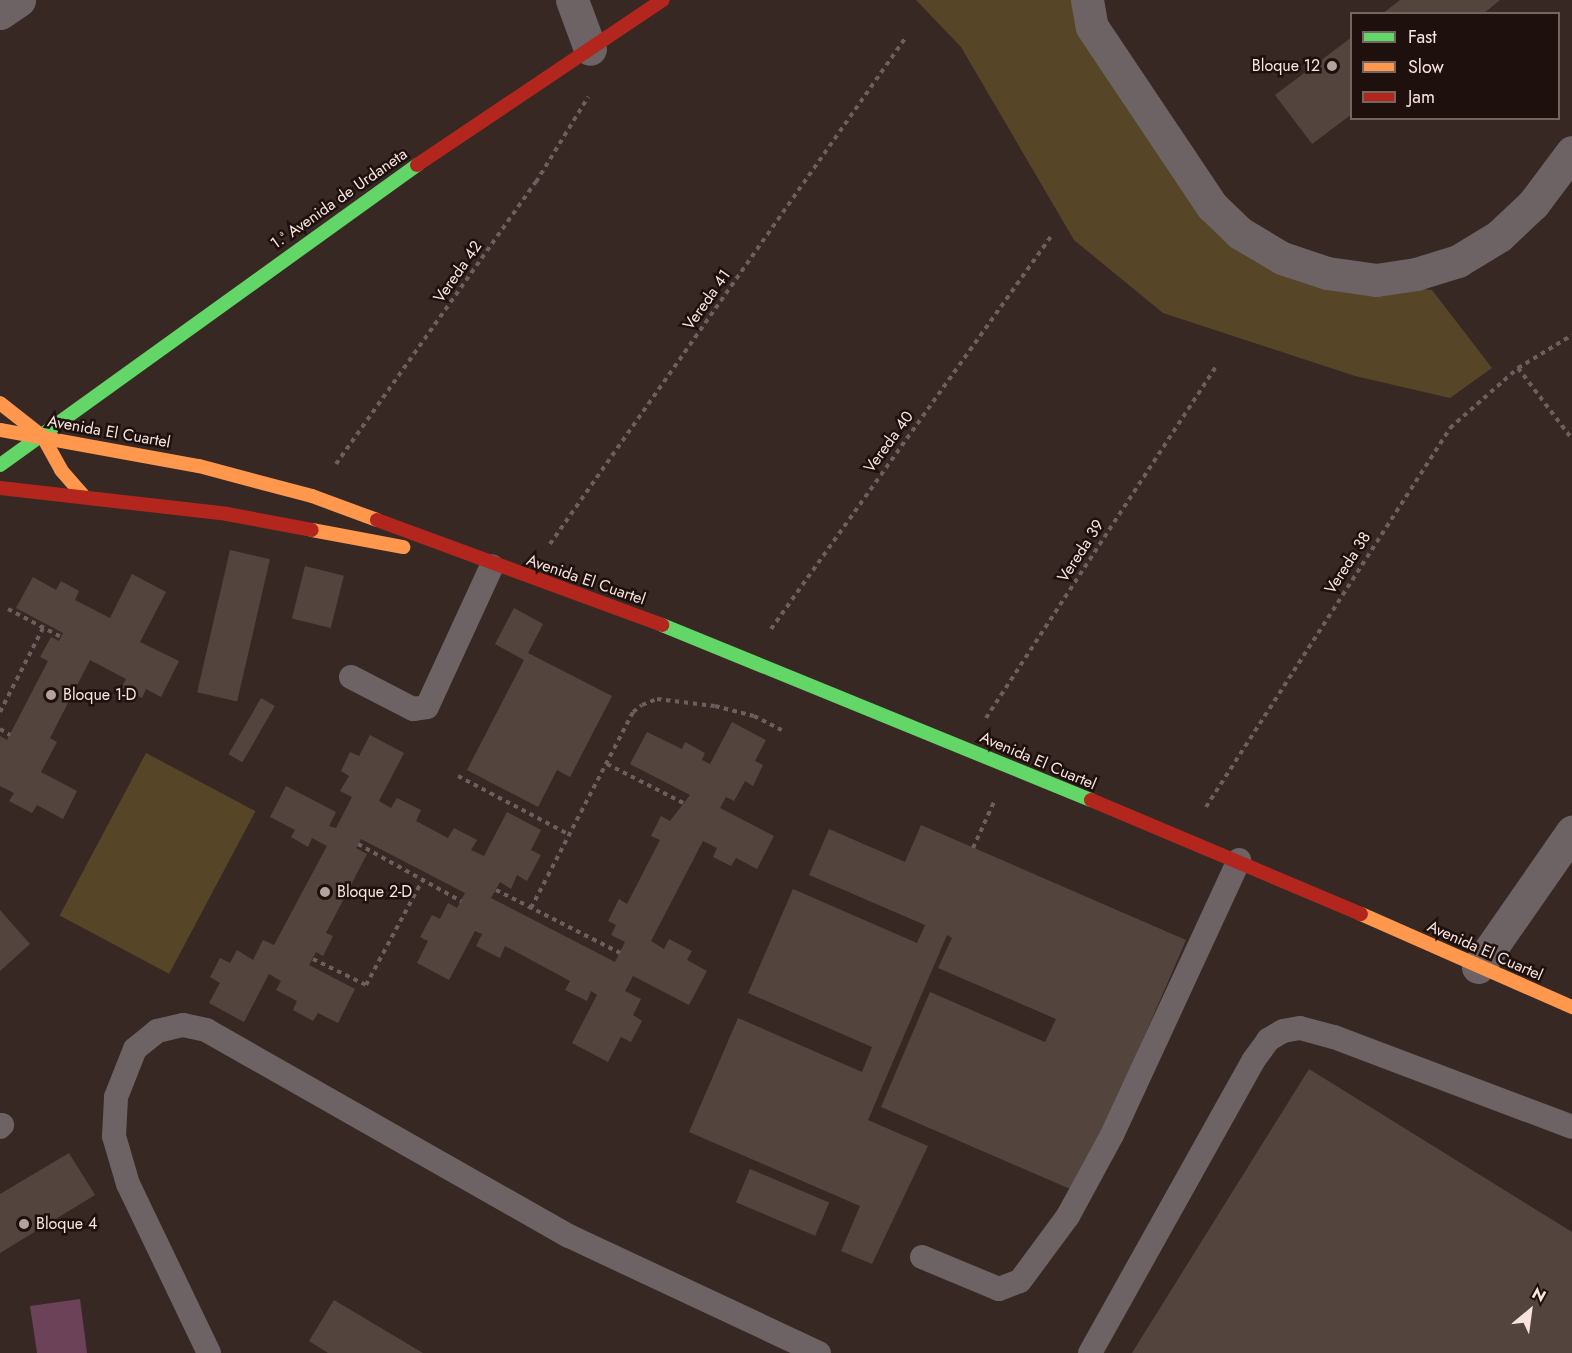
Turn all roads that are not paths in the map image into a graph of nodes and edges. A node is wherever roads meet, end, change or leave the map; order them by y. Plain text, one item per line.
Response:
1 (19, 0) edge
2 (572, 0) edge
3 (663, 0) edge
4 (1087, 0) edge
5 (0, 12) edge
6 (590, 49) junction
7 (1572, 152) edge
8 (0, 403) edge
9 (0, 430) edge
10 (43, 437) junction
11 (0, 465) edge
12 (0, 488) edge
13 (84, 496) junction
14 (488, 564) junction
15 (351, 677) dead end
16 (1572, 832) edge
17 (1239, 860) junction
18 (1478, 967) junction
19 (1572, 1007) edge
20 (1572, 1127) edge
21 (922, 1257) dead end
22 (209, 1353) edge
23 (819, 1353) edge
24 (1090, 1353) edge

1 - 5 street
2 - 6 street
3 - 6 main road, 1.ª Avenida de Urdaneta
4 - 7 street
6 - 10 main road, 1.ª Avenida de Urdaneta
8 - 10 main road
9 - 10 main road, Avenida El Cuartel
10 - 11 main road, 1.ª Avenida de Urdaneta
10 - 13 main road
10 - 14 main road, Avenida El Cuartel
12 - 13 main road, Avenida El Cuartel
13 - 14 main road, Avenida El Cuartel
14 - 15 lane
14 - 17 main road, Avenida El Cuartel
16 - 18 street
17 - 18 main road, Avenida El Cuartel
17 - 21 lane
18 - 19 main road, Avenida El Cuartel
20 - 24 lane
22 - 23 lane

